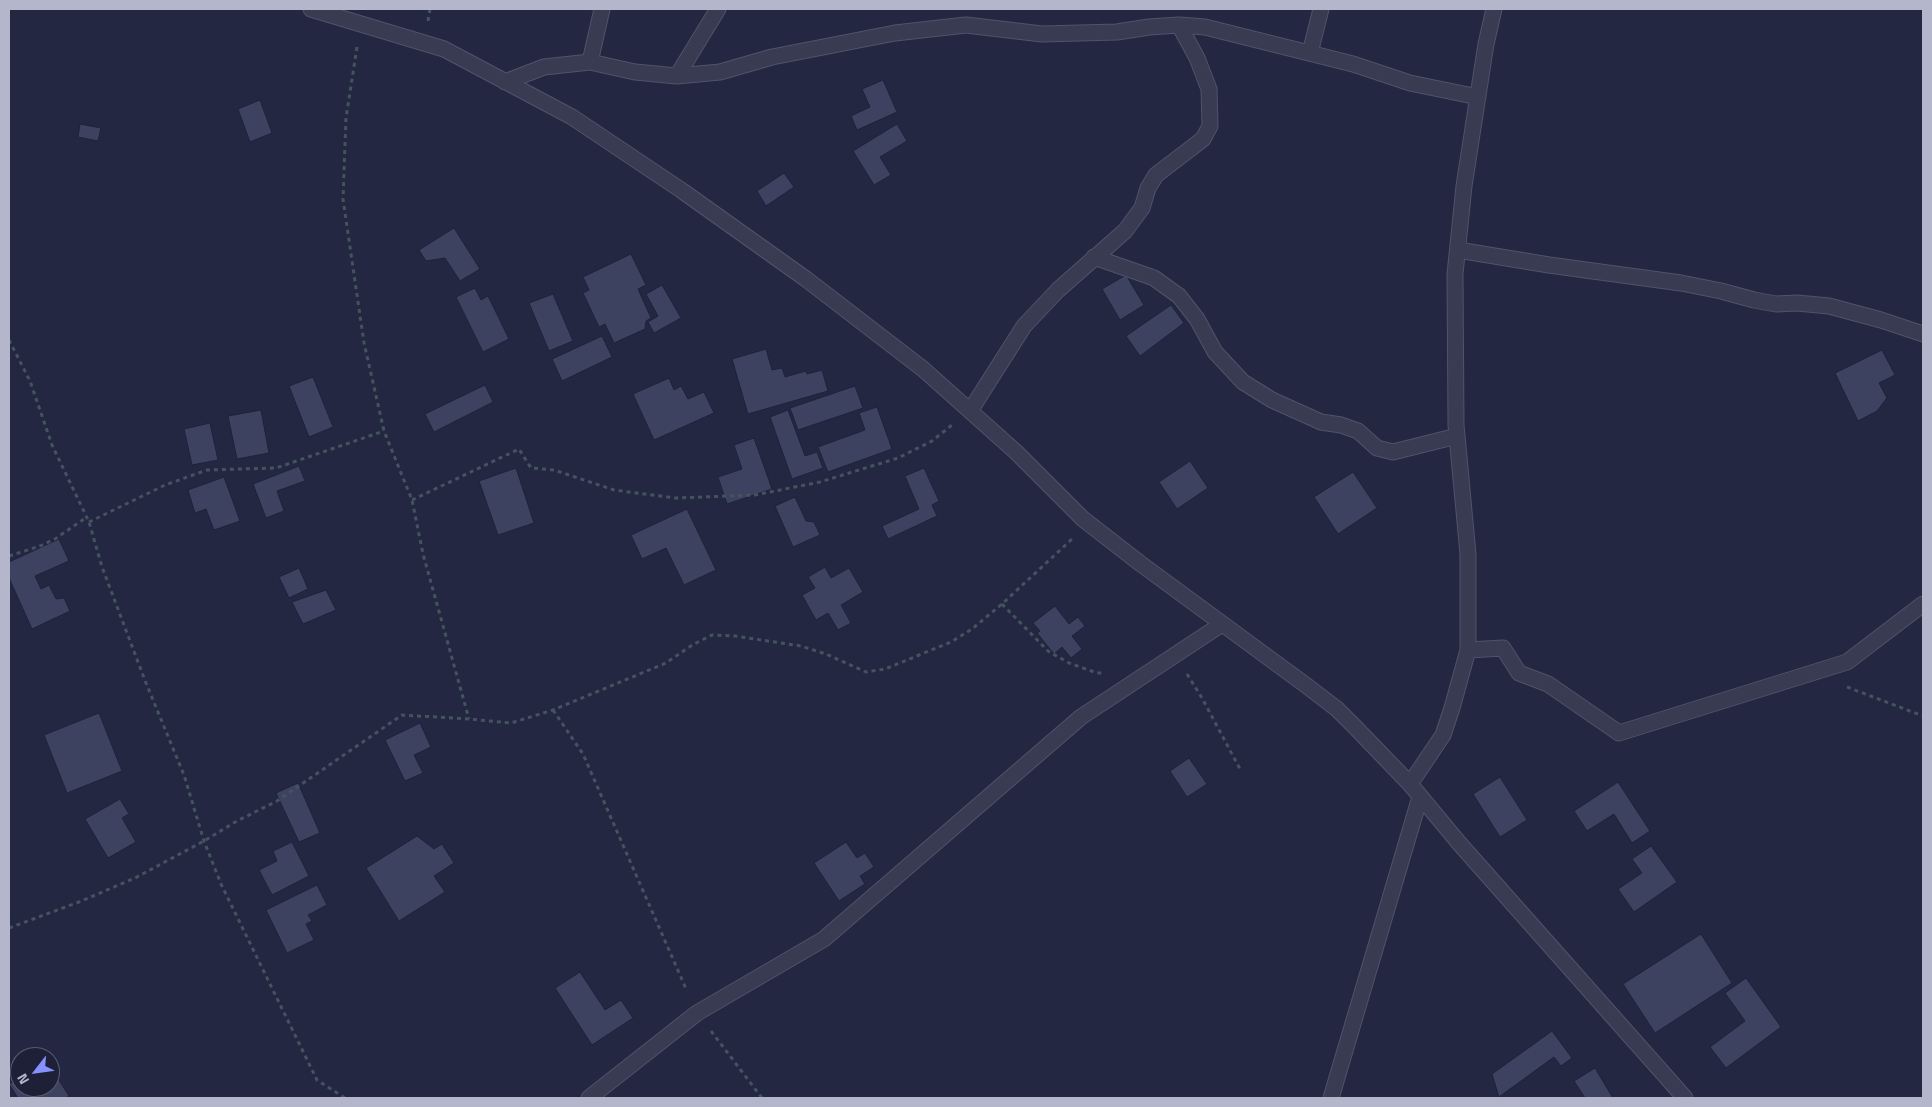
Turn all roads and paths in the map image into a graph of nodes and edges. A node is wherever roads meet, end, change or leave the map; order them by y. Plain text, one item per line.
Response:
1 (311, 9) edge
2 (602, 9) edge
3 (718, 9) edge
4 (1321, 9) edge
5 (1494, 9) edge
6 (361, 24) junction
7 (1179, 25) junction
8 (1310, 53) junction
9 (590, 62) junction
10 (677, 76) junction
11 (505, 82) junction
12 (1478, 97) junction
13 (1458, 250) junction
14 (1094, 257) junction
15 (1923, 334) edge
16 (9, 340) edge
17 (970, 411) junction
18 (384, 431) junction
19 (1457, 436) junction
20 (412, 500) junction
21 (87, 517) junction
22 (89, 522) junction
23 (1090, 524) junction
24 (9, 556) edge
25 (1002, 604) junction
26 (1923, 604) edge
27 (1222, 624) junction
28 (1468, 650) junction
29 (1172, 658) junction
30 (1112, 673) dead end
31 (1811, 673) junction
32 (553, 710) junction
33 (1923, 716) edge
34 (469, 719) junction
35 (1240, 769) dead end
36 (1410, 784) junction
37 (1420, 797) junction
38 (204, 841) junction
39 (9, 928) edge
40 (697, 1012) junction
41 (345, 1098) edge
42 (589, 1098) edge
43 (762, 1098) edge
44 (1331, 1098) edge
45 (1686, 1098) edge

1 - 6 street
2 - 9 street
3 - 10 street
4 - 8 street
5 - 12 street
6 - 11 street
6 - 18 path
7 - 8 street
7 - 10 street
7 - 14 street
8 - 12 street
9 - 10 street
9 - 11 street
11 - 17 street
12 - 13 street
13 - 15 street
13 - 19 street
14 - 17 street
14 - 19 street
16 - 21 path
17 - 20 path
17 - 23 street
18 - 20 path
18 - 22 path
19 - 28 street
20 - 34 path
21 - 22 path
21 - 24 path
22 - 38 path
23 - 25 path
23 - 27 street
25 - 30 path
25 - 32 path
26 - 31 street
27 - 29 street
27 - 36 street
28 - 31 street
28 - 36 street
29 - 35 path
29 - 40 street
31 - 33 path
32 - 34 path
32 - 40 path
34 - 38 path
36 - 37 street
37 - 44 street
37 - 45 street
38 - 39 path
38 - 41 path
40 - 42 street
40 - 43 path

